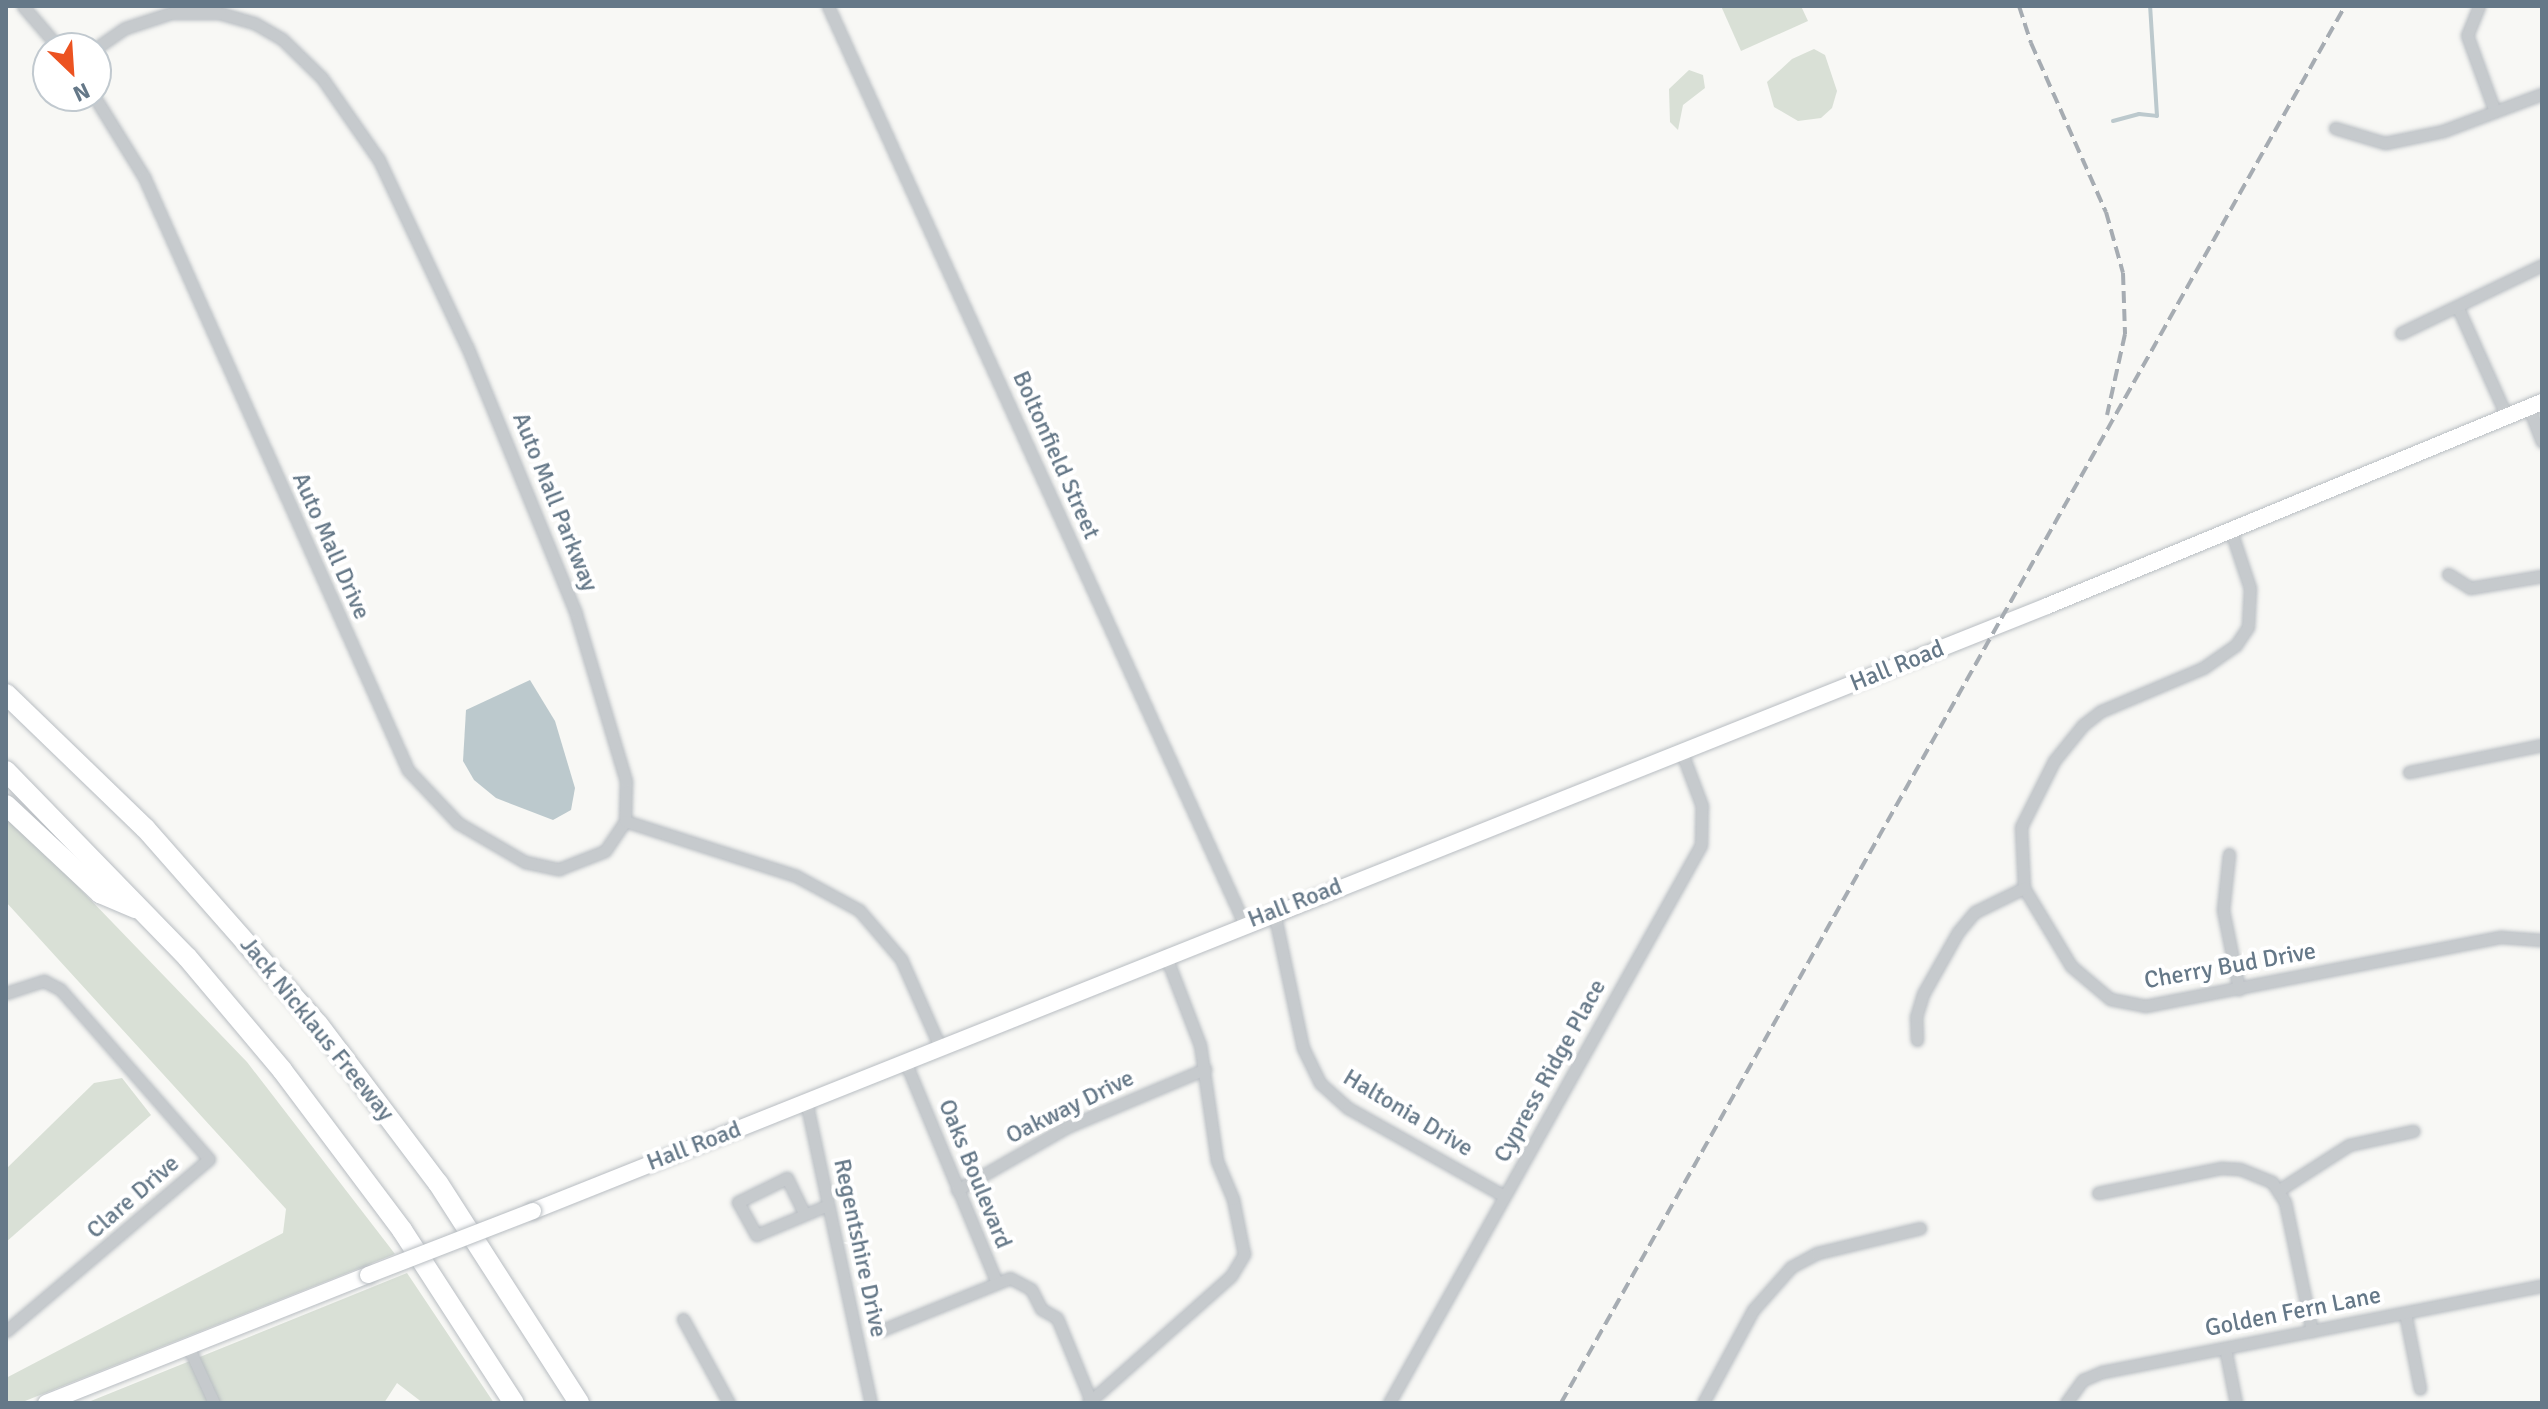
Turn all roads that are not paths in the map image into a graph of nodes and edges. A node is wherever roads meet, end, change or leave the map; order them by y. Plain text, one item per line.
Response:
1 (23, 6) edge
2 (828, 6) edge
3 (2479, 6) edge
4 (45, 32) edge
5 (112, 37) edge
6 (2542, 94) edge
7 (2494, 109) junction
8 (104, 112) edge
9 (2335, 128) dead end
10 (2542, 265) edge
11 (2458, 308) junction
12 (2401, 333) dead end
13 (2535, 405) edge
14 (2507, 417) junction
15 (2542, 442) edge
16 (2231, 531) junction
17 (2448, 574) dead end
18 (2542, 576) edge
19 (10, 697) edge
20 (2542, 745) edge
21 (1682, 753) junction
22 (6, 771) edge
23 (2409, 772) dead end
24 (6, 805) edge
25 (625, 821) junction
26 (2229, 854) dead end
27 (2024, 888) junction
28 (144, 911) junction
29 (1274, 912) junction
30 (1244, 923) junction
31 (2542, 940) edge
32 (1165, 954) junction
33 (2239, 989) junction
34 (6, 993) edge
35 (1917, 1040) dead end
36 (940, 1047) junction
37 (905, 1061) junction
38 (1205, 1069) junction
39 (806, 1101) junction
40 (2413, 1131) dead end
41 (957, 1190) junction
42 (2279, 1190) junction
43 (2098, 1193) dead end
44 (1504, 1196) junction
45 (828, 1205) junction
46 (803, 1211) junction
47 (1920, 1228) dead end
48 (996, 1281) junction
49 (2542, 1286) edge
50 (2405, 1313) junction
51 (683, 1319) dead end
52 (882, 1330) dead end
53 (6, 1331) edge
54 (2312, 1331) junction
55 (188, 1346) junction
56 (2225, 1348) junction
57 (2420, 1389) dead end
58 (1090, 1402) edge
59 (46, 1403) edge
60 (214, 1403) edge
61 (514, 1403) edge
62 (579, 1403) edge
63 (729, 1403) edge
64 (871, 1403) edge
65 (1389, 1403) edge
66 (1703, 1403) edge
67 (2066, 1403) edge
68 (2236, 1403) edge

1 - 4 street
2 - 30 street, Boltonfield Street
3 - 7 street
5 - 25 street, Auto Mall Parkway
6 - 7 street
7 - 9 street
8 - 25 street, Auto Mall Drive
10 - 11 street
11 - 12 street
11 - 14 street
13 - 14 main road, Hall Road
13 - 15 street
14 - 16 main road, Hall Road
16 - 21 main road, Hall Road
16 - 27 street, Cherry Bud Drive
17 - 18 street
19 - 62 highway, Jack Nicklaus Freeway
20 - 23 street
21 - 29 main road, Hall Road
21 - 44 street, Cypress Ridge Place
22 - 28 highway
24 - 28 highway
25 - 36 street
26 - 33 street
27 - 33 street, Cherry Bud Drive
27 - 35 street
28 - 61 highway
29 - 30 main road, Hall Road
29 - 44 street, Haltonia Drive
30 - 32 main road, Hall Road
31 - 33 street, Cherry Bud Drive
32 - 36 main road, Hall Road
32 - 38 street
34 - 53 street, Clare Drive
36 - 37 main road, Hall Road
37 - 39 main road, Hall Road
37 - 41 street, Oaks Boulevard
38 - 41 street, Oakway Drive
38 - 58 street
39 - 45 street, Regentshire Drive
39 - 55 main road, Hall Road, bridge
40 - 42 street
41 - 48 street, Oaks Boulevard
42 - 43 street
42 - 54 street
44 - 65 street, Cypress Ridge Place
45 - 46 street
45 - 64 street, Regentshire Drive
46 - 46 street
47 - 66 street
48 - 52 street
48 - 58 street, Oaks Boulevard
49 - 50 street, Golden Fern Lane
50 - 54 street, Golden Fern Lane
50 - 57 street
51 - 63 street
54 - 56 street, Golden Fern Lane
55 - 59 main road, Hall Road
55 - 60 street
56 - 67 street, Golden Fern Lane
56 - 68 street

